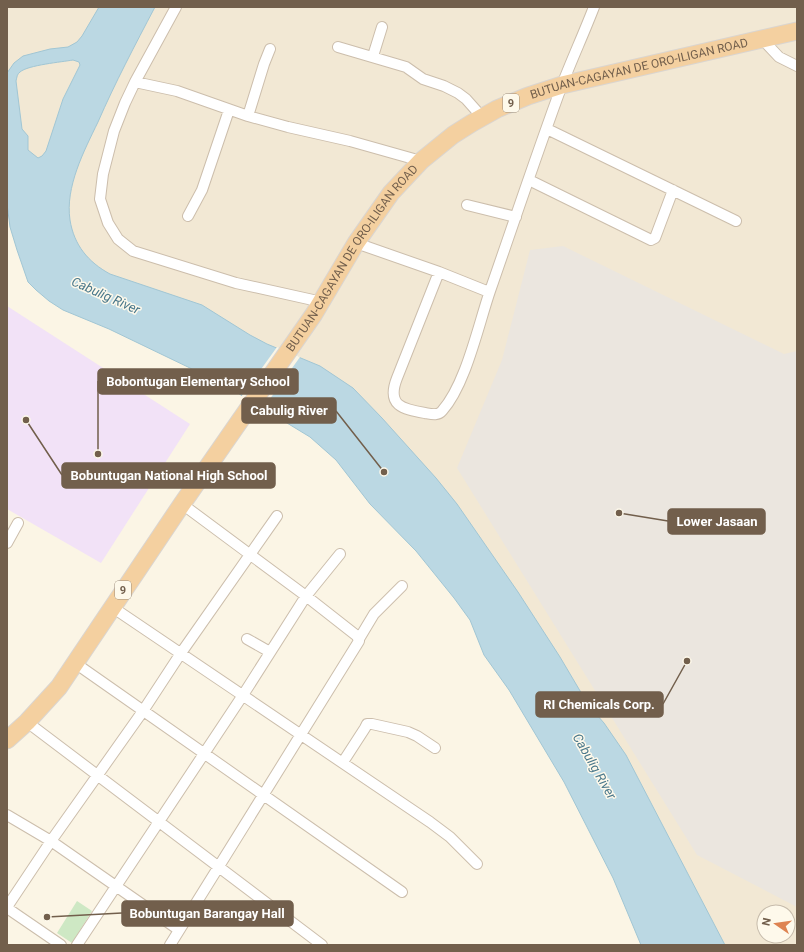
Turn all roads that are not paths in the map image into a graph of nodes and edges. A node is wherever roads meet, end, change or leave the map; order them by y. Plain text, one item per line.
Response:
1 (176, 7) edge
2 (594, 7) edge
3 (382, 27) dead end
4 (797, 31) edge
5 (762, 39) junction
6 (338, 47) dead end
7 (270, 49) dead end
8 (373, 56) junction
9 (797, 66) edge
10 (136, 82) junction
11 (562, 85) junction
12 (229, 110) junction
13 (248, 116) junction
14 (482, 117) junction
15 (547, 129) junction
16 (421, 161) junction
17 (529, 180) junction
18 (673, 190) junction
19 (467, 205) dead end
20 (188, 216) dead end
21 (516, 217) junction
22 (736, 221) dead end
23 (356, 243) junction
24 (439, 272) junction
25 (489, 292) junction
26 (318, 308) junction
27 (182, 504) junction
28 (276, 516) dead end
29 (18, 523) dead end
30 (7, 543) edge
31 (340, 554) dead end
32 (250, 555) junction
33 (402, 586) dead end
34 (306, 596) junction
35 (112, 607) junction
36 (247, 639) dead end
37 (359, 639) junction
38 (181, 652) junction
39 (270, 652) junction
40 (75, 663) junction
41 (242, 695) junction
42 (143, 711) junction
43 (27, 722) junction
44 (300, 735) junction
45 (7, 740) edge
46 (435, 748) dead end
47 (204, 753) junction
48 (343, 762) junction
49 (98, 775) junction
50 (264, 795) junction
51 (7, 814) edge
52 (159, 821) junction
53 (51, 841) junction
54 (477, 864) dead end
55 (219, 866) junction
56 (116, 886) junction
57 (402, 892) dead end
58 (7, 908) edge
59 (179, 930) junction
60 (61, 945) edge
61 (77, 945) edge
62 (170, 945) edge
63 (322, 945) edge

1 - 10 street
2 - 11 street
3 - 8 street
4 - 5 highway, BUTUAN-CAGAYAN DE ORO-ILIGAN ROAD / 9
5 - 9 street
5 - 11 highway, BUTUAN-CAGAYAN DE ORO-ILIGAN ROAD / 9
6 - 8 street
7 - 13 street
8 - 14 street
10 - 12 street
10 - 26 street
11 - 14 highway, BUTUAN-CAGAYAN DE ORO-ILIGAN ROAD / 9
11 - 15 street
12 - 13 street
12 - 20 street
13 - 16 street
14 - 16 highway, BUTUAN-CAGAYAN DE ORO-ILIGAN ROAD / 9
15 - 17 street
15 - 18 street
16 - 23 highway, BUTUAN-CAGAYAN DE ORO-ILIGAN ROAD / 9
17 - 18 street
17 - 21 street
18 - 22 street
19 - 21 street
21 - 25 street
23 - 24 street
23 - 26 highway, BUTUAN-CAGAYAN DE ORO-ILIGAN ROAD / 9
24 - 25 street
24 - 25 street
26 - 27 highway, BUTUAN-CAGAYAN DE ORO-ILIGAN ROAD / 9
27 - 32 street
27 - 35 highway, BUTUAN-CAGAYAN DE ORO-ILIGAN ROAD / 9
28 - 32 street
29 - 30 street
31 - 34 street
32 - 34 street
32 - 38 street
33 - 37 street
34 - 37 street
34 - 39 street
35 - 38 street
35 - 40 highway, BUTUAN-CAGAYAN DE ORO-ILIGAN ROAD / 9
36 - 39 street
37 - 44 street
38 - 41 street
38 - 42 street
39 - 41 street
40 - 42 street
40 - 43 highway, BUTUAN-CAGAYAN DE ORO-ILIGAN ROAD / 9
41 - 44 street
41 - 47 street
42 - 47 street
42 - 49 street
43 - 45 highway, BUTUAN-CAGAYAN DE ORO-ILIGAN ROAD / 9
43 - 49 street
44 - 48 street
44 - 50 street
46 - 48 street
47 - 50 street
47 - 52 street
48 - 54 street
49 - 52 street
49 - 53 street
50 - 55 street
50 - 57 street
51 - 53 street
52 - 55 street
52 - 56 street
53 - 56 street
53 - 58 street
55 - 59 street
55 - 63 street
56 - 59 street
56 - 61 street
58 - 60 street
59 - 62 street

